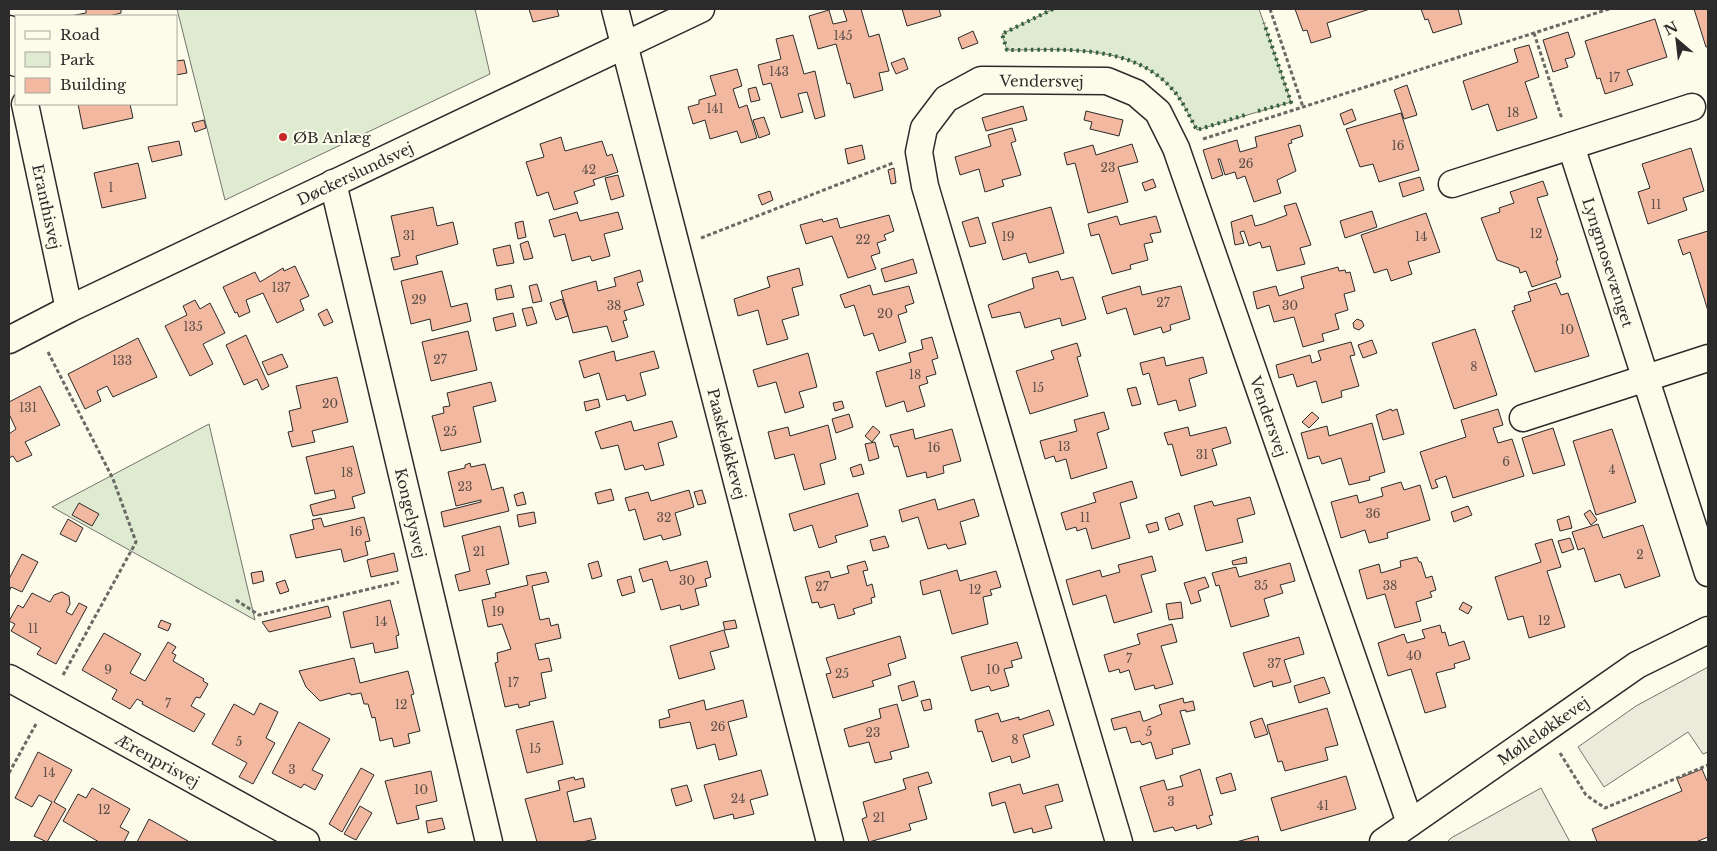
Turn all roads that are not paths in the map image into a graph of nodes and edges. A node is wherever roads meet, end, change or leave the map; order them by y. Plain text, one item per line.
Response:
1 (615, 9) edge
2 (701, 9) edge
3 (9, 29) edge
4 (624, 45) junction
5 (15, 58) edge
6 (25, 105) edge
7 (1692, 107) dead end
8 (1571, 146) junction
9 (333, 183) junction
10 (1452, 184) dead end
11 (69, 309) junction
12 (9, 340) edge
13 (1708, 358) edge
14 (1646, 378) junction
15 (1523, 418) dead end
16 (1708, 573) edge
17 (1708, 630) edge
18 (9, 678) edge
19 (1410, 823) junction
20 (306, 842) edge
21 (489, 842) edge
22 (830, 842) edge
23 (1119, 842) edge
24 (1383, 842) edge

1 - 4 street, Paaskeløkkevej
2 - 4 street, Døckerslundsvej
3 - 5 street
4 - 9 street, Døckerslundsvej
4 - 22 street, Paaskeløkkevej
6 - 11 street, Eranthisvej
7 - 8 street
8 - 10 street
8 - 14 street, Lyngmosevænget
9 - 11 street, Døckerslundsvej
9 - 21 street, Kongelysvej
11 - 12 street, Døckerslundsvej
13 - 14 street
14 - 15 street
14 - 16 street, Lyngmosevænget
17 - 19 street, Mølleløkkevej
18 - 20 street, Ærenprisvej
19 - 23 street, Vendersvej
19 - 24 street, Mølleløkkevej

